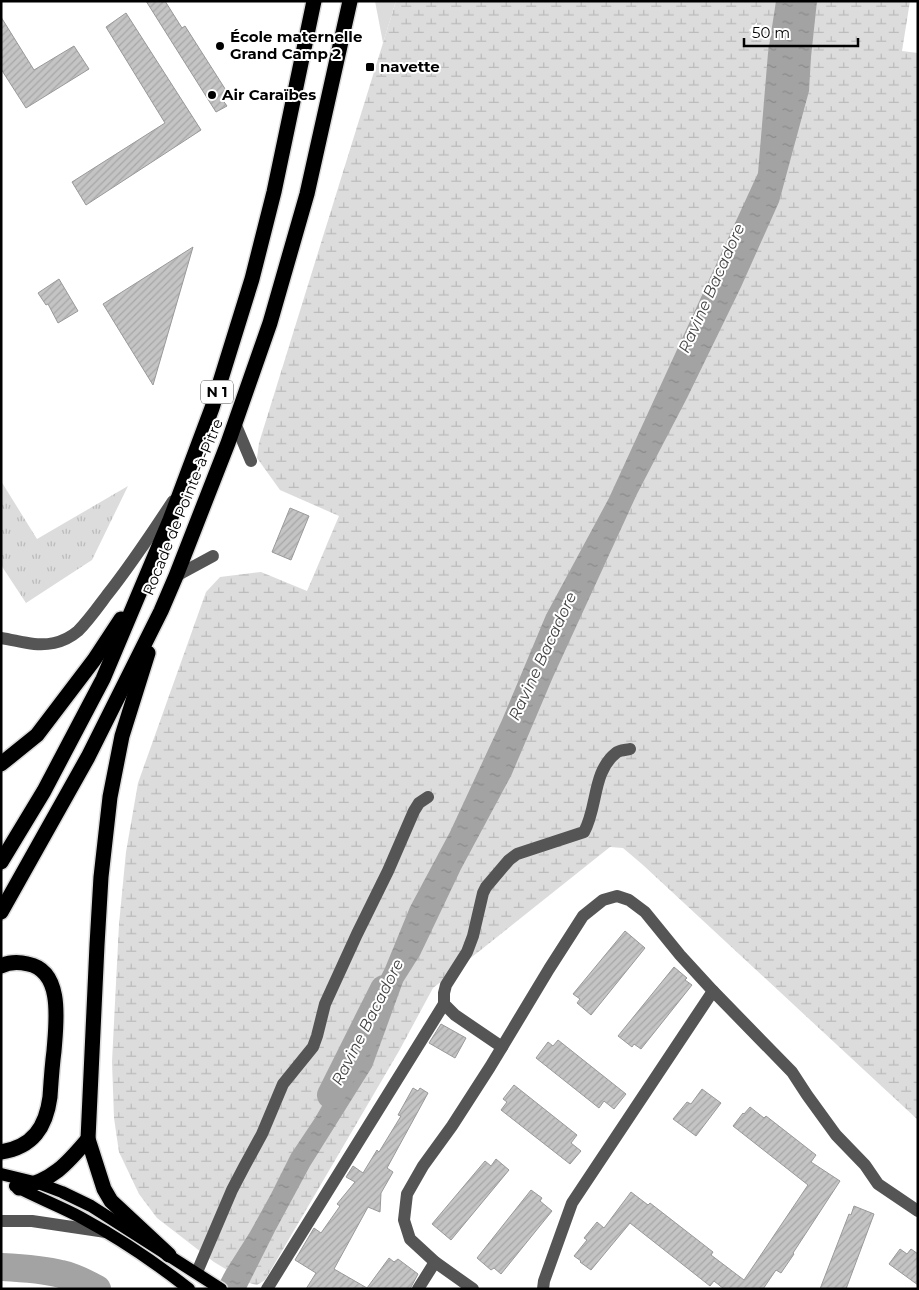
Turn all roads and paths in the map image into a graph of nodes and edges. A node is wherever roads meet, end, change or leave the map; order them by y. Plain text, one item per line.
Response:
1 (314, 1) edge
2 (350, 5) edge
3 (236, 424) junction
4 (251, 461) dead end
5 (183, 486) junction
6 (213, 556) dead end
7 (176, 576) junction
8 (142, 587) junction
9 (161, 611) junction
10 (1, 638) edge
11 (630, 749) dead end
12 (1, 764) edge
13 (428, 797) dead end
14 (1, 862) edge
15 (1, 912) edge
16 (1, 966) edge
17 (712, 991) junction
18 (444, 1004) junction
19 (502, 1047) junction
20 (88, 1139) junction
21 (1, 1152) edge
22 (1, 1174) edge
23 (1, 1179) edge
24 (38, 1183) junction
25 (19, 1188) junction
26 (918, 1211) edge
27 (1, 1221) edge
28 (106, 1232) junction
29 (170, 1255) junction
30 (435, 1262) junction
31 (197, 1272) junction
32 (216, 1285) edge
33 (189, 1289) edge
34 (267, 1289) edge
35 (418, 1289) edge
36 (473, 1289) edge
37 (543, 1289) edge

1 - 5 highway, Rocade de Pointe-à-Pitre / N 1
2 - 3 highway, Rocade de Pointe-à-Pitre / N 1
3 - 4 street
3 - 7 highway, Rocade de Pointe-à-Pitre / N 1
5 - 8 highway, Rocade de Pointe-à-Pitre / N 1
5 - 10 street
6 - 7 street
7 - 9 highway, Rocade de Pointe-à-Pitre / N 1
8 - 12 highway
8 - 14 highway, Rocade de Pointe-à-Pitre / N 1
9 - 15 highway, Rocade de Pointe-à-Pitre / N 1
9 - 20 highway
11 - 18 street
13 - 31 street
16 - 21 highway
17 - 19 street
17 - 26 street
17 - 37 street
18 - 19 street
18 - 34 street
19 - 30 street
20 - 24 highway
20 - 29 highway
22 - 24 main road
23 - 25 main road
24 - 25 highway
24 - 29 main road
25 - 28 main road
27 - 28 street
28 - 33 main road
29 - 31 main road
30 - 35 street
30 - 36 street
31 - 32 main road

